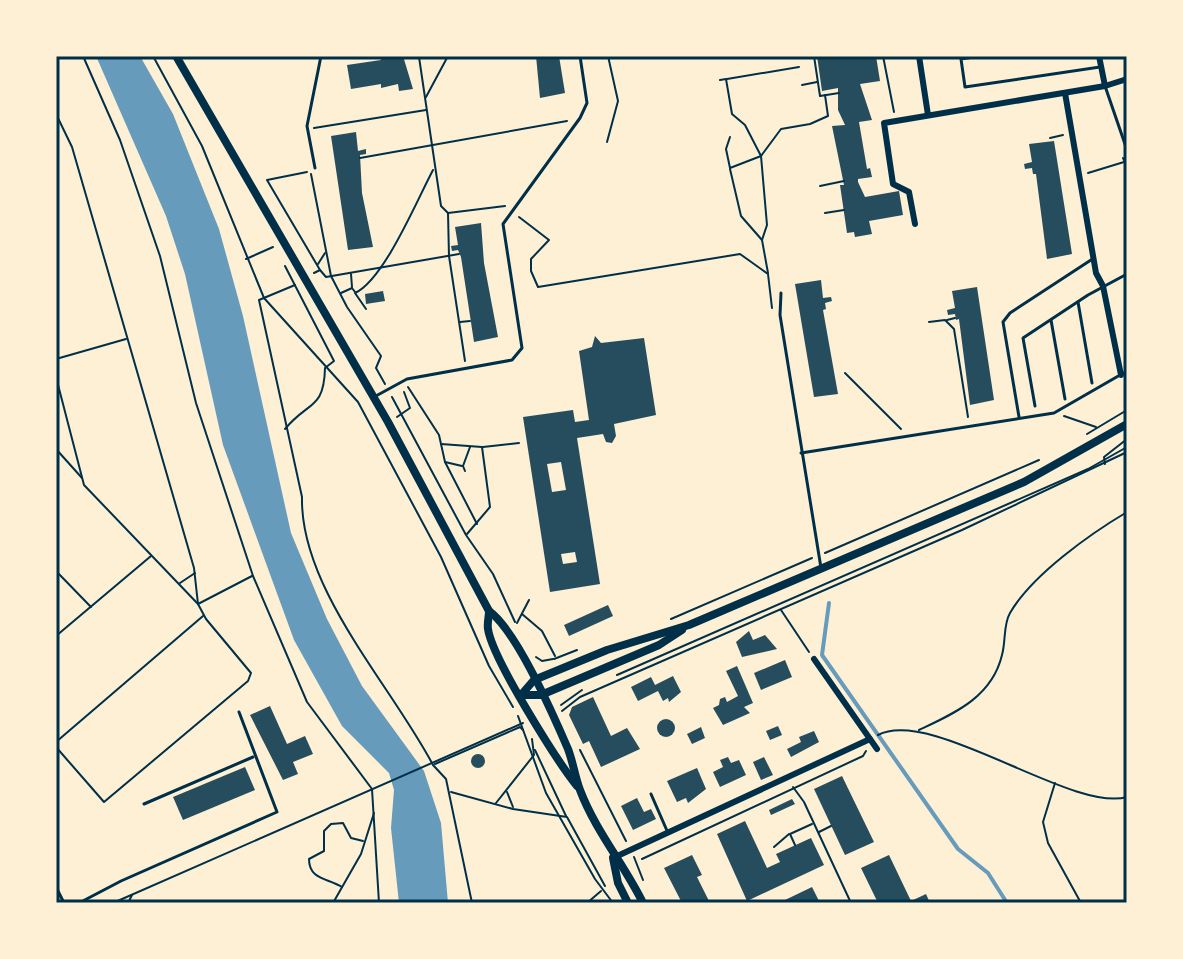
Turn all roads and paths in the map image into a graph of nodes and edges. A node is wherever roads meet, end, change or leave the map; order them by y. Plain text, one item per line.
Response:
1 (83, 56) edge
2 (153, 56) edge
3 (176, 56) edge
4 (321, 56) edge
5 (424, 56) edge
6 (448, 56) edge
7 (580, 56) edge
8 (608, 56) edge
9 (814, 56) edge
10 (919, 56) edge
11 (980, 56) edge
12 (1099, 56) edge
13 (961, 58) edge
14 (799, 67) dead end
15 (1100, 67) junction
16 (726, 79) junction
17 (1127, 79) edge
18 (720, 80) dead end
19 (818, 82) junction
20 (802, 85) dead end
21 (1105, 86) junction
22 (839, 93) dead end
23 (1065, 93) junction
24 (825, 95) junction
25 (425, 99) junction
26 (427, 110) junction
27 (56, 114) edge
28 (928, 115) junction
29 (580, 118) junction
30 (307, 129) junction
31 (1068, 134) dead end
32 (730, 137) dead end
33 (1050, 138) dead end
34 (607, 142) dead end
35 (432, 148) junction
36 (1127, 150) edge
37 (761, 156) junction
38 (360, 158) dead end
39 (1125, 162) dead end
40 (315, 168) dead end
41 (434, 168) junction
42 (730, 168) junction
43 (1079, 175) junction
44 (844, 181) dead end
45 (820, 186) dead end
46 (511, 210) junction
47 (844, 210) dead end
48 (448, 213) junction
49 (825, 213) dead end
50 (915, 224) dead end
51 (762, 240) junction
52 (274, 247) dead end
53 (326, 250) junction
54 (459, 254) dead end
55 (449, 256) junction
56 (1094, 258) junction
57 (245, 259) junction
58 (281, 259) dead end
59 (317, 265) junction
60 (378, 269) junction
61 (320, 270) junction
62 (351, 273) junction
63 (768, 274) junction
64 (1127, 274) edge
65 (331, 276) junction
66 (305, 278) junction
67 (770, 280) dead end
68 (295, 285) junction
69 (1103, 286) junction
70 (352, 288) junction
71 (355, 293) junction
72 (781, 293) dead end
73 (340, 294) junction
74 (264, 298) junction
75 (1078, 302) junction
76 (366, 309) dead end
77 (955, 318) dead end
78 (945, 320) junction
79 (1051, 320) junction
80 (470, 321) dead end
81 (459, 322) junction
82 (929, 322) dead end
83 (128, 339) junction
84 (56, 359) edge
85 (325, 368) junction
86 (466, 368) junction
87 (845, 373) dead end
88 (1124, 373) edge
89 (56, 377) edge
90 (402, 383) junction
91 (1092, 383) dead end
92 (388, 390) junction
93 (374, 397) junction
94 (1065, 399) dead end
95 (1035, 406) dead end
96 (1127, 410) edge
97 (1059, 411) junction
98 (401, 414) junction
99 (1019, 419) junction
100 (968, 420) dead end
101 (388, 422) junction
102 (1127, 424) edge
103 (1097, 427) junction
104 (285, 429) junction
105 (373, 430) junction
106 (902, 430) dead end
107 (1078, 439) dead end
108 (1127, 439) edge
109 (519, 443) dead end
110 (440, 444) junction
111 (471, 446) junction
112 (482, 447) junction
113 (1127, 447) edge
114 (56, 449) edge
115 (1127, 452) edge
116 (801, 453) junction
117 (1042, 459) dead end
118 (445, 462) junction
119 (1104, 462) junction
120 (463, 466) junction
121 (465, 471) dead end
122 (83, 479) junction
123 (1127, 512) edge
124 (477, 524) junction
125 (466, 535) junction
126 (152, 555) junction
127 (819, 555) junction
128 (821, 568) junction
129 (56, 571) edge
130 (195, 573) junction
131 (253, 576) junction
132 (179, 584) junction
133 (529, 600) dead end
134 (198, 604) junction
135 (91, 607) junction
136 (780, 608) junction
137 (489, 611) junction
138 (522, 614) junction
139 (204, 615) junction
140 (664, 622) dead end
141 (689, 625) junction
142 (56, 636) edge
143 (581, 649) dead end
144 (530, 656) dead end
145 (555, 659) junction
146 (814, 659) joint
147 (610, 677) dead end
148 (534, 680) junction
149 (588, 686) dead end
150 (567, 691) dead end
151 (521, 695) junction
152 (541, 695) junction
153 (570, 701) junction
154 (556, 708) dead end
155 (239, 712) dead end
156 (562, 713) dead end
157 (529, 721) dead end
158 (522, 724) junction
159 (919, 730) junction
160 (525, 731) junction
161 (884, 732) dead end
162 (867, 740) junction
163 (56, 744) edge
164 (580, 749) dead end
165 (877, 749) dead end
166 (535, 750) junction
167 (534, 755) junction
168 (253, 757) junction
169 (432, 763) junction
170 (1056, 782) junction
171 (793, 787) junction
172 (372, 789) junction
173 (506, 790) junction
174 (580, 790) junction
175 (450, 792) junction
176 (651, 794) dead end
177 (1127, 797) edge
178 (144, 804) dead end
179 (496, 804) junction
180 (513, 809) junction
181 (374, 812) junction
182 (559, 816) junction
183 (567, 817) junction
184 (813, 823) junction
185 (831, 826) dead end
186 (817, 832) junction
187 (668, 833) junction
188 (790, 834) junction
189 (625, 839) dead end
190 (363, 841) junction
191 (795, 845) dead end
192 (774, 847) dead end
193 (639, 853) dead end
194 (613, 858) junction
195 (642, 859) junction
196 (636, 862) dead end
197 (56, 887) edge
198 (342, 887) junction
199 (604, 888) junction
200 (133, 894) junction
201 (64, 903) edge
202 (79, 903) edge
203 (113, 903) edge
204 (128, 903) edge
205 (333, 903) edge
206 (379, 903) edge
207 (472, 903) edge
208 (587, 903) edge
209 (613, 903) edge
210 (618, 903) edge
211 (628, 903) edge
212 (643, 903) edge
213 (851, 903) edge
214 (1081, 903) edge

1 - 131 path
2 - 57 path
3 - 66 street
4 - 30 lane
5 - 25 path
6 - 25 path
7 - 29 lane
8 - 34 path
9 - 19 path
10 - 28 street
11 - 13 lane
12 - 15 street
13 - 15 lane
14 - 16 path
15 - 21 street
16 - 18 path
16 - 37 path
17 - 21 street
19 - 20 path
19 - 24 path
21 - 23 street
21 - 36 lane
22 - 24 path
23 - 28 street
23 - 43 street
24 - 37 path
25 - 26 path
26 - 30 path
26 - 35 path
27 - 83 path
28 - 50 street
29 - 35 path
29 - 46 lane
30 - 40 lane
31 - 33 path
32 - 42 path
35 - 38 path
35 - 41 path
37 - 42 path
37 - 51 path
39 - 43 path
41 - 48 path
41 - 60 path
42 - 51 path
43 - 56 street
44 - 45 path
46 - 48 path
46 - 63 path
46 - 86 lane
47 - 49 path
48 - 55 path
51 - 63 path
52 - 57 path
53 - 59 path
53 - 59 path
53 - 65 path
54 - 55 path
55 - 60 path
55 - 81 path
56 - 69 street
56 - 99 lane
57 - 74 path
58 - 68 path
59 - 61 path
60 - 62 path
60 - 71 path
61 - 65 path
61 - 66 path
62 - 65 path
62 - 70 path
63 - 67 path
64 - 69 lane
65 - 73 path
66 - 68 path
66 - 93 street
68 - 74 path
68 - 85 path
69 - 75 lane
69 - 88 street
70 - 71 path
70 - 73 path
71 - 76 path
72 - 116 lane
73 - 92 path
74 - 85 path
74 - 104 path
75 - 79 lane
75 - 91 lane
77 - 78 path
78 - 82 path
78 - 100 path
79 - 94 lane
79 - 95 lane
80 - 81 path
81 - 86 path
83 - 84 path
83 - 130 path
85 - 104 path
85 - 105 path
86 - 90 lane
87 - 106 path
88 - 97 lane
89 - 122 path
90 - 92 lane
90 - 98 path
90 - 110 path
92 - 93 lane
92 - 98 path
93 - 101 street
96 - 103 path
97 - 99 lane
97 - 103 path
98 - 101 path
98 - 125 path
99 - 116 lane
101 - 105 path
101 - 137 street
102 - 128 street
103 - 107 path
104 - 169 path
105 - 158 path
108 - 119 path
109 - 112 path
110 - 111 path
110 - 118 path
111 - 112 path
111 - 120 path
112 - 124 path
113 - 119 path
114 - 122 path
115 - 119 path
116 - 127 lane
117 - 127 path
118 - 120 path
118 - 124 path
119 - 136 path
120 - 121 path
122 - 126 path
123 - 159 path
124 - 125 path
125 - 138 path
126 - 132 path
126 - 135 path
127 - 128 lane
127 - 140 path
128 - 141 street
129 - 135 path
130 - 132 path
130 - 134 path
131 - 134 path
131 - 172 path
132 - 134 path
133 - 138 path
134 - 139 path
135 - 142 path
136 - 146 path
136 - 147 path
136 - 153 path
137 - 148 street
137 - 151 street
138 - 145 path
139 - 163 path
139 - 163 path
141 - 148 street
141 - 152 street
143 - 145 path
144 - 145 path
146 - 162 street
148 - 151 street
148 - 152 street
149 - 153 path
150 - 153 path
151 - 152 street
151 - 174 street
152 - 174 street
153 - 154 path
153 - 156 path
155 - 168 lane
157 - 158 path
158 - 160 path
158 - 169 path
159 - 161 path
159 - 170 path
160 - 166 path
160 - 167 path
160 - 169 path
162 - 165 street
162 - 171 path
162 - 187 street
164 - 189 path
166 - 167 path
166 - 183 path
167 - 173 path
167 - 182 path
168 - 178 lane
168 - 202 lane
169 - 172 path
169 - 175 path
170 - 177 path
170 - 214 path
171 - 184 path
171 - 195 path
172 - 181 path
172 - 200 path
173 - 179 path
173 - 180 path
174 - 194 street
175 - 179 path
175 - 207 path
176 - 187 lane
179 - 180 path
180 - 182 path
181 - 190 path
181 - 206 path
182 - 183 path
182 - 199 path
183 - 199 path
184 - 186 path
184 - 188 path
185 - 186 path
186 - 213 path
187 - 194 street
188 - 191 path
188 - 192 path
190 - 198 path
190 - 198 path
193 - 195 path
194 - 211 street
194 - 212 street
195 - 196 path
197 - 201 lane
198 - 205 path
199 - 208 path
199 - 209 path
199 - 210 path
200 - 203 path
200 - 204 path

